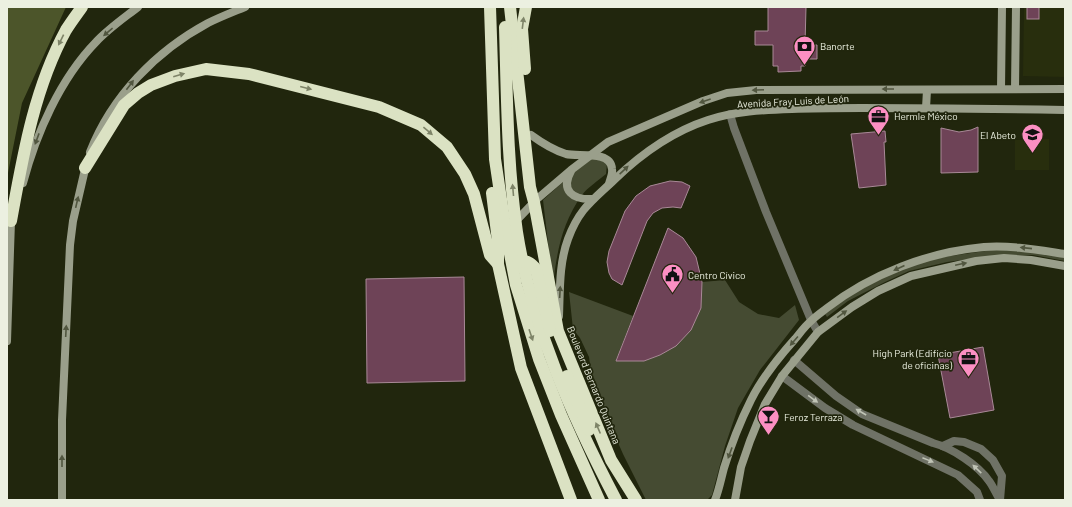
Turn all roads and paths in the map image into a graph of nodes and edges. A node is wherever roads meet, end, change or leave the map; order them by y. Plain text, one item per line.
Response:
1 (82, 7) edge
2 (138, 7) edge
3 (245, 7) edge
4 (482, 7) edge
5 (490, 7) edge
6 (505, 7) edge
7 (510, 7) edge
8 (526, 7) edge
9 (1002, 7) edge
10 (1016, 7) edge
11 (1015, 88) junction
12 (1065, 88) edge
13 (1001, 89) junction
14 (927, 90) junction
15 (926, 108) junction
16 (1065, 110) edge
17 (730, 114) junction
18 (531, 135) junction
19 (590, 155) junction
20 (85, 168) junction
21 (571, 170) junction
22 (609, 185) junction
23 (593, 199) junction
24 (534, 202) junction
25 (11, 221) junction
26 (498, 241) junction
27 (1065, 254) edge
28 (494, 259) junction
29 (1065, 266) edge
30 (506, 305) junction
31 (811, 320) junction
32 (558, 331) junction
33 (818, 332) junction
34 (7, 341) edge
35 (794, 360) junction
36 (782, 376) junction
37 (943, 446) junction
38 (611, 460) junction
39 (62, 500) edge
40 (571, 500) edge
41 (599, 500) edge
42 (616, 500) edge
43 (636, 500) edge
44 (715, 500) edge
45 (735, 500) edge
46 (980, 500) edge
47 (1000, 500) edge

1 -> 25 highway
2 -> 25 main road
20 -> 3 main road
4 - 26 highway
5 -> 41 highway
42 -> 6 highway
7 - 24 highway
18 -> 8 highway
9 - 13 main road
10 - 11 main road
11 - 12 main road, Avenida Fray Luis de León
11 - 13 main road, Avenida Fray Luis de León
13 - 14 main road, Avenida Fray Luis de León
14 - 15 main road
14 -> 19 main road, Avenida Fray Luis de León
15 - 16 main road, Avenida Fray Luis de León
15 - 17 main road, Avenida Fray Luis de León
22 -> 17 main road, Avenida Fray Luis de León
17 - 31 street
18 - 19 main road
18 - 24 highway
19 - 21 main road, Avenida Fray Luis de León
19 - 22 main road
20 -> 28 highway
39 -> 20 main road
21 - 23 main road
21 - 24 main road, Avenida Fray Luis de León
22 - 23 main road, Avenida Fray Luis de León
32 -> 23 main road, Avenida Fray Luis de León
24 - 26 main road, Avenida Fray Luis de León
24 - 32 highway, Boulevard Bernardo Quintana
25 - 34 main road
26 - 28 highway
27 -> 31 main road
28 - 30 highway
33 -> 29 main road
30 - 38 highway
30 - 40 highway
31 - 33 street
31 -> 44 main road
38 -> 32 highway, Boulevard Bernardo Quintana
33 - 35 main road
35 - 36 main road
37 -> 35 street
36 - 45 main road
36 -> 46 street
47 -> 37 street
37 - 47 street
38 - 43 highway, Boulevard Bernardo Quintana

